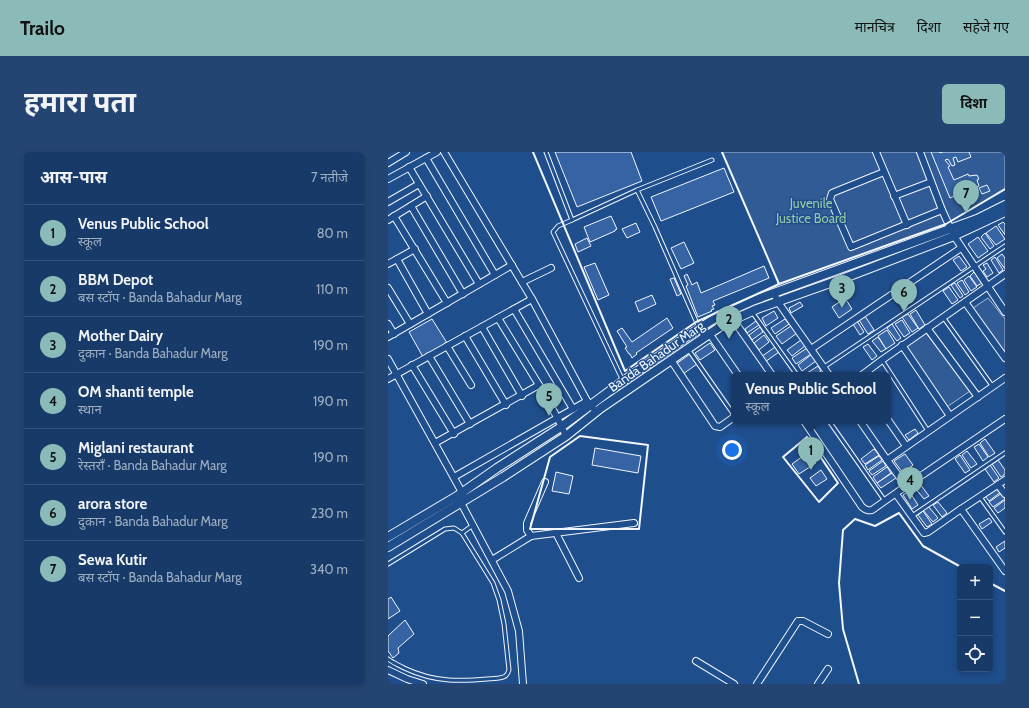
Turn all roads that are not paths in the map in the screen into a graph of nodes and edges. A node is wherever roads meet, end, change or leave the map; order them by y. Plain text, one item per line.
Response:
1 (406, 152) edge
2 (437, 152) edge
3 (444, 152) edge
4 (546, 152) edge
5 (876, 152) edge
6 (920, 152) edge
7 (426, 158) junction
8 (712, 160) dead end
9 (388, 163) edge
10 (409, 167) junction
11 (884, 172) junction
12 (388, 179) edge
13 (931, 182) junction
14 (419, 184) junction
15 (637, 190) junction
16 (427, 196) junction
17 (894, 196) junction
18 (388, 202) edge
19 (1005, 205) edge
20 (411, 206) junction
21 (942, 210) junction
22 (1005, 212) edge
23 (394, 216) junction
24 (388, 220) edge
25 (572, 220) junction
26 (907, 225) junction
27 (952, 232) junction
28 (1005, 246) edge
29 (961, 248) junction
30 (415, 249) junction
31 (397, 259) junction
32 (388, 264) edge
33 (512, 265) junction
34 (974, 266) junction
35 (551, 268) dead end
36 (1005, 274) edge
37 (495, 275) junction
38 (522, 282) junction
39 (479, 284) junction
40 (987, 286) junction
41 (388, 288) edge
42 (774, 293) junction
43 (463, 294) junction
44 (532, 299) junction
45 (778, 302) junction
46 (965, 302) junction
47 (447, 303) junction
48 (514, 309) junction
49 (752, 312) junction
50 (1005, 312) edge
51 (428, 314) junction
52 (732, 314) junction
53 (943, 317) junction
54 (498, 318) junction
55 (388, 324) edge
56 (410, 324) junction
57 (482, 327) junction
58 (927, 328) junction
59 (695, 331) junction
60 (391, 336) edge
61 (465, 336) junction
62 (703, 337) junction
63 (902, 345) junction
64 (447, 346) junction
65 (687, 348) junction
66 (811, 349) junction
67 (429, 356) junction
68 (1005, 358) edge
69 (388, 359) edge
70 (671, 360) junction
71 (882, 360) junction
72 (412, 365) junction
73 (824, 367) junction
74 (735, 372) edge
75 (770, 372) edge
76 (795, 372) edge
77 (827, 372) edge
78 (866, 372) edge
79 (890, 372) edge
80 (396, 374) junction
81 (891, 374) edge
82 (1005, 378) edge
83 (388, 379) edge
84 (623, 381) junction
85 (470, 385) dead end
86 (539, 385) junction
87 (993, 387) junction
88 (522, 396) junction
89 (978, 397) junction
90 (589, 403) junction
91 (506, 405) junction
92 (573, 408) junction
93 (596, 412) junction
94 (731, 412) edge
95 (950, 416) junction
96 (557, 417) junction
97 (731, 418) edge
98 (1005, 419) edge
99 (470, 424) junction
100 (806, 424) edge
101 (831, 424) edge
102 (862, 424) edge
103 (891, 424) edge
104 (561, 427) junction
105 (928, 432) junction
106 (454, 434) junction
107 (566, 436) junction
108 (435, 443) junction
109 (906, 446) junction
110 (1005, 453) edge
111 (887, 460) junction
112 (454, 477) junction
113 (1005, 480) edge
114 (545, 482) dead end
115 (998, 485) junction
116 (906, 486) junction
117 (896, 494) junction
118 (1005, 494) edge
119 (980, 497) junction
120 (462, 498) junction
121 (885, 501) junction
122 (961, 510) junction
123 (912, 516) junction
124 (634, 523) dead end
125 (473, 525) junction
126 (1005, 532) edge
127 (462, 533) junction
128 (556, 533) junction
129 (531, 536) junction
130 (388, 537) edge
131 (388, 547) edge
132 (492, 560) junction
133 (388, 564) edge
134 (1005, 571) edge
135 (579, 578) dead end
136 (828, 634) dead end
137 (388, 659) edge
138 (696, 661) dead end
139 (828, 669) dead end
140 (388, 670) edge
141 (423, 684) edge
142 (523, 684) edge
143 (734, 684) edge
144 (757, 684) edge
145 (818, 684) edge

1 - 9 street
2 - 7 street
3 - 33 street
4 - 25 lane
5 - 11 street
6 - 13 street
7 - 10 street
7 - 37 street
8 - 15 lane
10 - 12 street
10 - 14 street
11 - 17 street
11 - 26 street
13 - 17 street
13 - 21 street
14 - 16 street
14 - 18 street
15 - 25 lane
15 - 59 lane
16 - 20 street
16 - 39 street
17 - 26 street
19 - 27 street, Banda Bahadur Marg
20 - 23 street
20 - 43 street
21 - 26 street
21 - 27 street
22 - 27 street, Banda Bahadur Marg
23 - 24 street
23 - 30 street
25 - 84 lane
27 - 29 street
27 - 42 street, Banda Bahadur Marg
27 - 45 street, Banda Bahadur Marg
28 - 34 lane
29 - 34 street
29 - 66 street
30 - 31 street
30 - 47 street
31 - 32 street
31 - 51 street
33 - 37 street
33 - 38 street
34 - 40 street
34 - 73 lane
35 - 38 street
36 - 40 street
37 - 39 street
38 - 44 street
39 - 43 street
40 - 46 street
40 - 50 street
41 - 56 street
42 - 45 street
42 - 52 street, Banda Bahadur Marg
43 - 47 street
44 - 48 street
44 - 90 street
45 - 49 street, Banda Bahadur Marg
45 - 66 street
46 - 53 street
46 - 68 street
47 - 51 street
48 - 54 street
48 - 92 street
49 - 52 street, Banda Bahadur Marg
49 - 76 lane
51 - 56 street
52 - 59 street, Banda Bahadur Marg
52 - 62 street, Banda Bahadur Marg
52 - 75 street
53 - 58 street
53 - 87 lane
54 - 57 street
54 - 86 street
55 - 60 street
56 - 60 street
57 - 61 street
57 - 88 street
58 - 63 street
58 - 89 street
59 - 62 street
59 - 84 street, Banda Bahadur Marg
61 - 64 street
61 - 91 street
62 - 65 street, Banda Bahadur Marg
62 - 74 street
63 - 71 street
63 - 95 street
64 - 67 street
64 - 85 street
65 - 70 street, Banda Bahadur Marg
65 - 94 lane
66 - 73 street
67 - 72 street
67 - 99 street
69 - 80 street
70 - 93 street, Banda Bahadur Marg
70 - 97 street
71 - 78 street
71 - 79 lane
72 - 80 street
72 - 106 street
73 - 77 street
80 - 83 street
80 - 108 street
81 - 105 lane
82 - 87 street
84 - 90 street, Banda Bahadur Marg
86 - 88 street
86 - 96 street
87 - 89 street
88 - 91 street
89 - 95 street
90 - 92 street
90 - 93 street
90 - 104 street, Banda Bahadur Marg
91 - 99 street
92 - 96 street
93 - 107 street, Banda Bahadur Marg
95 - 105 street
96 - 104 street
96 - 112 street
98 - 116 street
99 - 106 street
100 - 121 street
101 - 121 lane
102 - 111 street
103 - 109 street
104 - 107 street
104 - 120 street, Banda Bahadur Marg
105 - 109 street
106 - 108 street
107 - 120 street, Banda Bahadur Marg
108 - 112 street
109 - 111 street
110 - 123 lane
111 - 116 street
112 - 120 street
113 - 115 street
114 - 129 street
115 - 118 street
115 - 119 street
116 - 117 street
117 - 121 street
117 - 123 street
119 - 122 street
119 - 126 lane
120 - 125 street
120 - 130 street, Banda Bahadur Marg
120 - 131 street, Banda Bahadur Marg
122 - 123 street
122 - 134 street
124 - 128 street
125 - 127 lane
125 - 132 street
127 - 133 lane
127 - 137 lane
128 - 129 street
128 - 135 street
129 - 132 street
132 - 142 street
136 - 144 street
138 - 143 street
139 - 145 street
140 - 141 street

